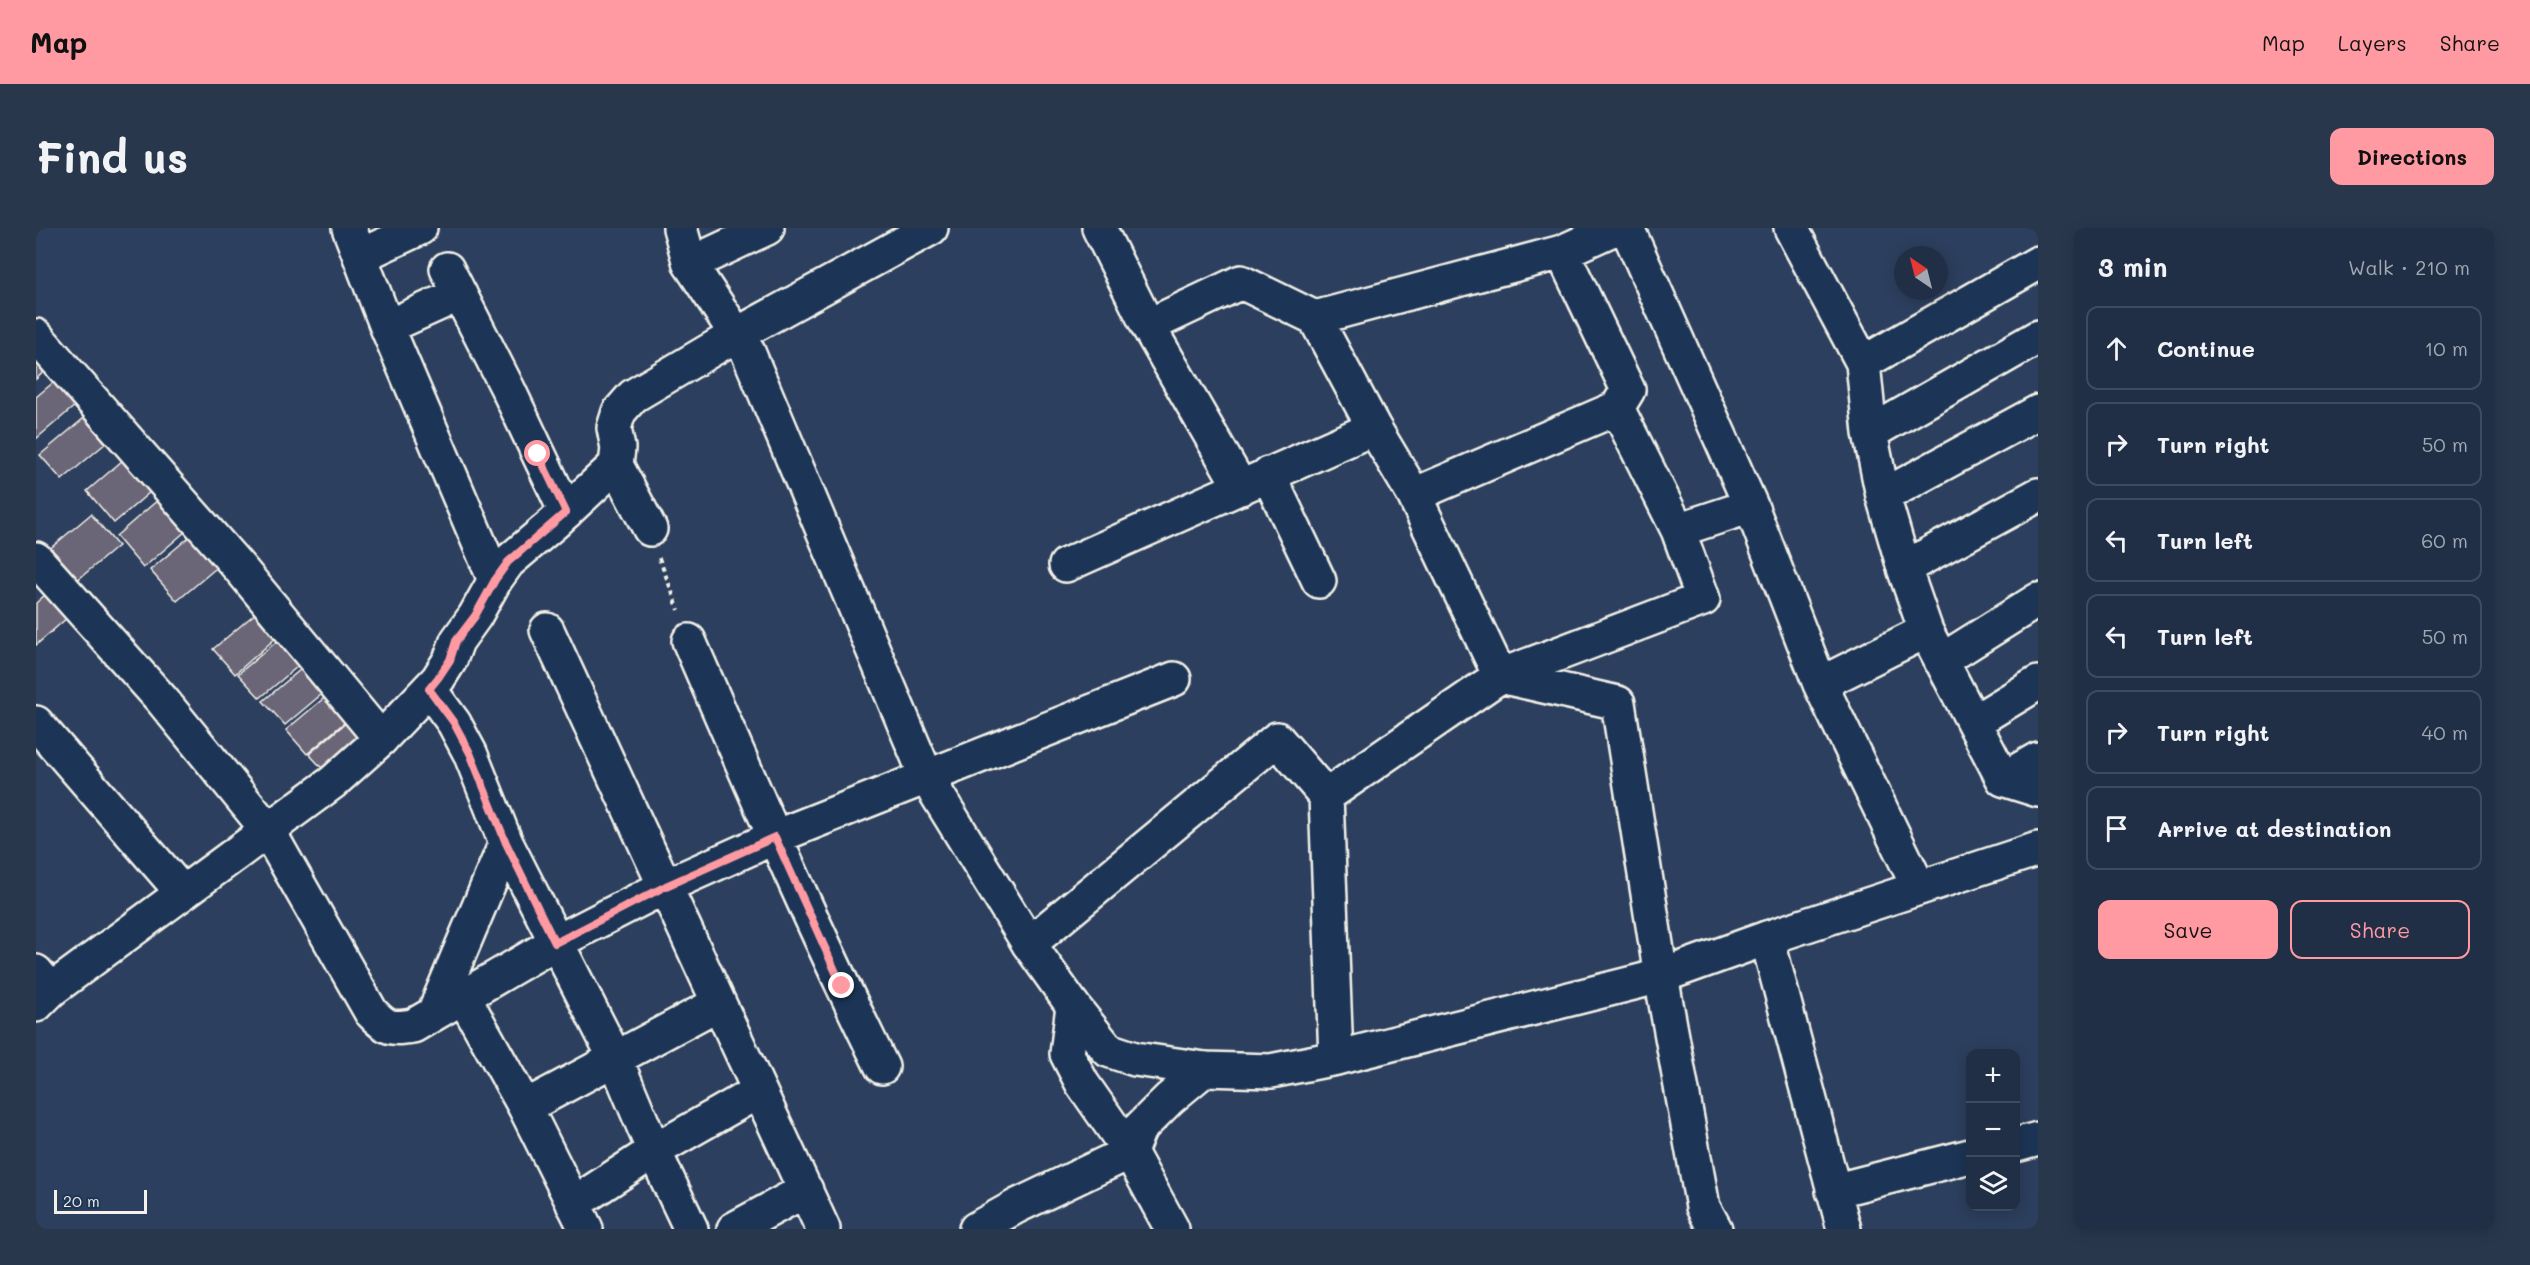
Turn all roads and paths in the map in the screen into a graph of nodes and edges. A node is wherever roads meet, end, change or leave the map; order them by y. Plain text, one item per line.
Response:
1 (420, 228) edge
2 (680, 228) edge
3 (767, 228) edge
4 (932, 228) edge
5 (1099, 228) edge
6 (1615, 228) edge
7 (1627, 228) edge
8 (1791, 228) edge
9 (354, 242) edge
10 (1562, 252) junction
11 (2038, 263) edge
12 (690, 264) junction
13 (1315, 318) junction
14 (1148, 326) junction
15 (387, 327) junction
16 (736, 335) junction
17 (36, 336) edge
18 (2038, 337) edge
19 (1863, 363) junction
20 (1617, 408) junction
21 (2038, 412) edge
22 (1374, 428) junction
23 (1870, 433) junction
24 (616, 465) junction
25 (1255, 481) junction
26 (1414, 495) junction
27 (2038, 495) edge
28 (1883, 496) junction
29 (1751, 506) junction
30 (566, 512) junction
31 (650, 529) joint
32 (1678, 530) junction
33 (36, 559) edge
34 (1066, 565) dead end
35 (1904, 568) junction
36 (495, 580) junction
37 (1319, 581) dead end
38 (2038, 600) edge
39 (685, 628) joint
40 (547, 630) dead end
41 (1926, 631) junction
42 (1941, 661) junction
43 (1500, 676) junction
44 (1174, 680) dead end
45 (2038, 683) edge
46 (1820, 684) junction
47 (429, 689) junction
48 (1974, 722) junction
49 (36, 723) edge
50 (381, 739) junction
51 (2038, 759) edge
52 (927, 778) junction
53 (2003, 779) junction
54 (2038, 790) edge
55 (1326, 796) junction
56 (267, 829) junction
57 (775, 837) junction
58 (506, 843) junction
59 (2038, 849) edge
60 (666, 886) junction
61 (1919, 888) junction
62 (182, 891) junction
63 (1767, 938) junction
64 (555, 943) junction
65 (1029, 944) junction
66 (1661, 976) junction
67 (41, 989) edge
68 (463, 996) junction
69 (719, 1002) junction
70 (1073, 1006) junction
71 (434, 1014) junction
72 (615, 1058) junction
73 (1336, 1058) junction
74 (882, 1067) dead end
75 (1204, 1069) junction
76 (759, 1091) junction
77 (525, 1107) junction
78 (2038, 1139) edge
79 (2020, 1144) edge
80 (654, 1151) junction
81 (1130, 1152) junction
82 (1967, 1157) edge
83 (806, 1190) junction
84 (1833, 1191) junction
85 (580, 1217) edge
86 (1022, 1218) edge
87 (691, 1229) edge
88 (734, 1229) edge
89 (823, 1229) edge
90 (976, 1229) edge
91 (1172, 1229) edge
92 (1715, 1229) edge
93 (1844, 1229) edge

1 - 9 street
2 - 12 street
3 - 12 street
4 - 16 street
5 - 14 street
6 - 10 street
7 - 29 street
8 - 19 street
9 - 15 street
10 - 13 street
10 - 20 street
11 - 19 street
12 - 16 street
13 - 14 street
13 - 22 street
14 - 25 street
15 - 30 street
15 - 36 street
16 - 24 street
16 - 52 street
17 - 50 street
18 - 23 street
19 - 23 street
20 - 26 street
20 - 32 street
21 - 28 street
22 - 25 street
22 - 26 street
23 - 28 street
24 - 30 street
24 - 31 street
25 - 34 street
25 - 37 street
26 - 43 street
27 - 35 street
28 - 35 street
29 - 32 street
29 - 46 street
30 - 36 street
31 - 39 path
32 - 43 street
33 - 56 street
35 - 41 street
36 - 47 street
38 - 42 street
39 - 57 street
40 - 60 street
41 - 42 street
41 - 46 street
42 - 48 street
43 - 55 street
43 - 66 street
44 - 52 street
45 - 48 street
46 - 61 street
47 - 50 street
47 - 58 street
48 - 53 street
49 - 62 street
50 - 56 street
51 - 53 street
52 - 57 street
52 - 65 street
53 - 54 street
55 - 65 street
55 - 73 street
56 - 62 street
56 - 71 street
57 - 60 street
57 - 74 street
58 - 64 street
58 - 71 street
59 - 61 street
60 - 64 street
60 - 69 street
61 - 63 street
62 - 67 street
63 - 66 street
63 - 84 street
64 - 68 street
64 - 72 street
65 - 70 street
66 - 73 street
66 - 92 street
68 - 71 street
68 - 77 street
69 - 72 street
69 - 76 street
70 - 75 street
70 - 81 street
72 - 77 street
72 - 80 street
73 - 75 street
75 - 81 street
76 - 80 street
76 - 83 street
77 - 85 street
78 - 79 street
80 - 85 street
80 - 87 street
81 - 86 street
81 - 91 street
82 - 84 street
83 - 88 street
83 - 89 street
84 - 93 street
86 - 90 street

